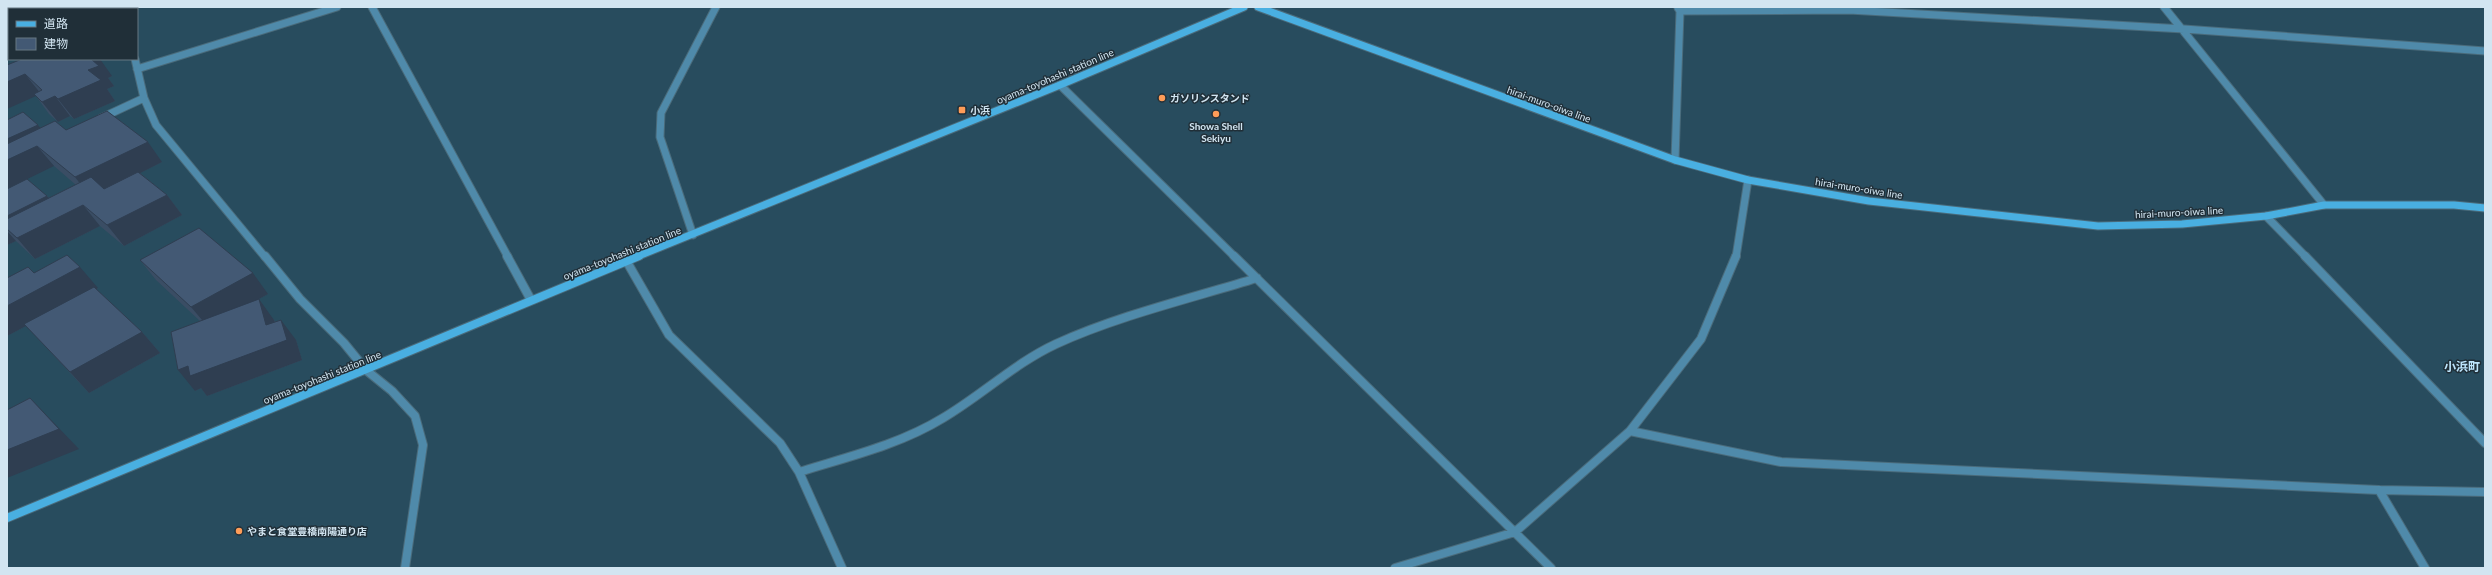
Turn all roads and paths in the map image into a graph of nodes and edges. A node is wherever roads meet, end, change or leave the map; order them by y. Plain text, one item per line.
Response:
1 (337, 7) edge
2 (372, 7) edge
3 (716, 7) edge
4 (1244, 7) edge
5 (1258, 7) edge
6 (2164, 7) edge
7 (1679, 9) edge
8 (2184, 29) junction
9 (2485, 51) edge
10 (135, 60) edge
11 (137, 69) junction
12 (1060, 85) junction
13 (144, 98) junction
14 (93, 122) edge
15 (1675, 160) junction
16 (1748, 180) junction
17 (2324, 205) junction
18 (2485, 208) edge
19 (2266, 216) junction
20 (693, 235) junction
21 (627, 262) junction
22 (1257, 278) junction
23 (531, 300) junction
24 (366, 370) junction
25 (1630, 431) junction
26 (2485, 442) edge
27 (799, 472) junction
28 (2379, 490) junction
29 (2485, 492) edge
30 (7, 518) edge
31 (1515, 532) junction
32 (405, 568) edge
33 (842, 568) edge
34 (1395, 568) edge
35 (1551, 568) edge
36 (2425, 568) edge

1 - 11 street
2 - 23 street
3 - 20 street
4 - 12 main road, oyama-toyohashi station line
5 - 15 main road, hirai-muro-oiwa line
6 - 8 street
7 - 8 street
7 - 15 street
8 - 9 street
8 - 17 street
10 - 11 street
11 - 13 street
12 - 20 main road, oyama-toyohashi station line
12 - 22 street
13 - 14 street
13 - 24 street
15 - 16 main road, hirai-muro-oiwa line
16 - 19 main road, hirai-muro-oiwa line
16 - 25 street
17 - 18 main road, hirai-muro-oiwa line
17 - 19 main road, hirai-muro-oiwa line
19 - 26 street
20 - 21 main road, oyama-toyohashi station line
21 - 23 main road, oyama-toyohashi station line
21 - 27 street
22 - 27 street
22 - 31 street
23 - 24 main road, oyama-toyohashi station line
24 - 30 main road, oyama-toyohashi station line
24 - 32 street
25 - 28 street
25 - 31 street
27 - 33 street
28 - 29 street
28 - 36 street
31 - 34 street
31 - 35 street

